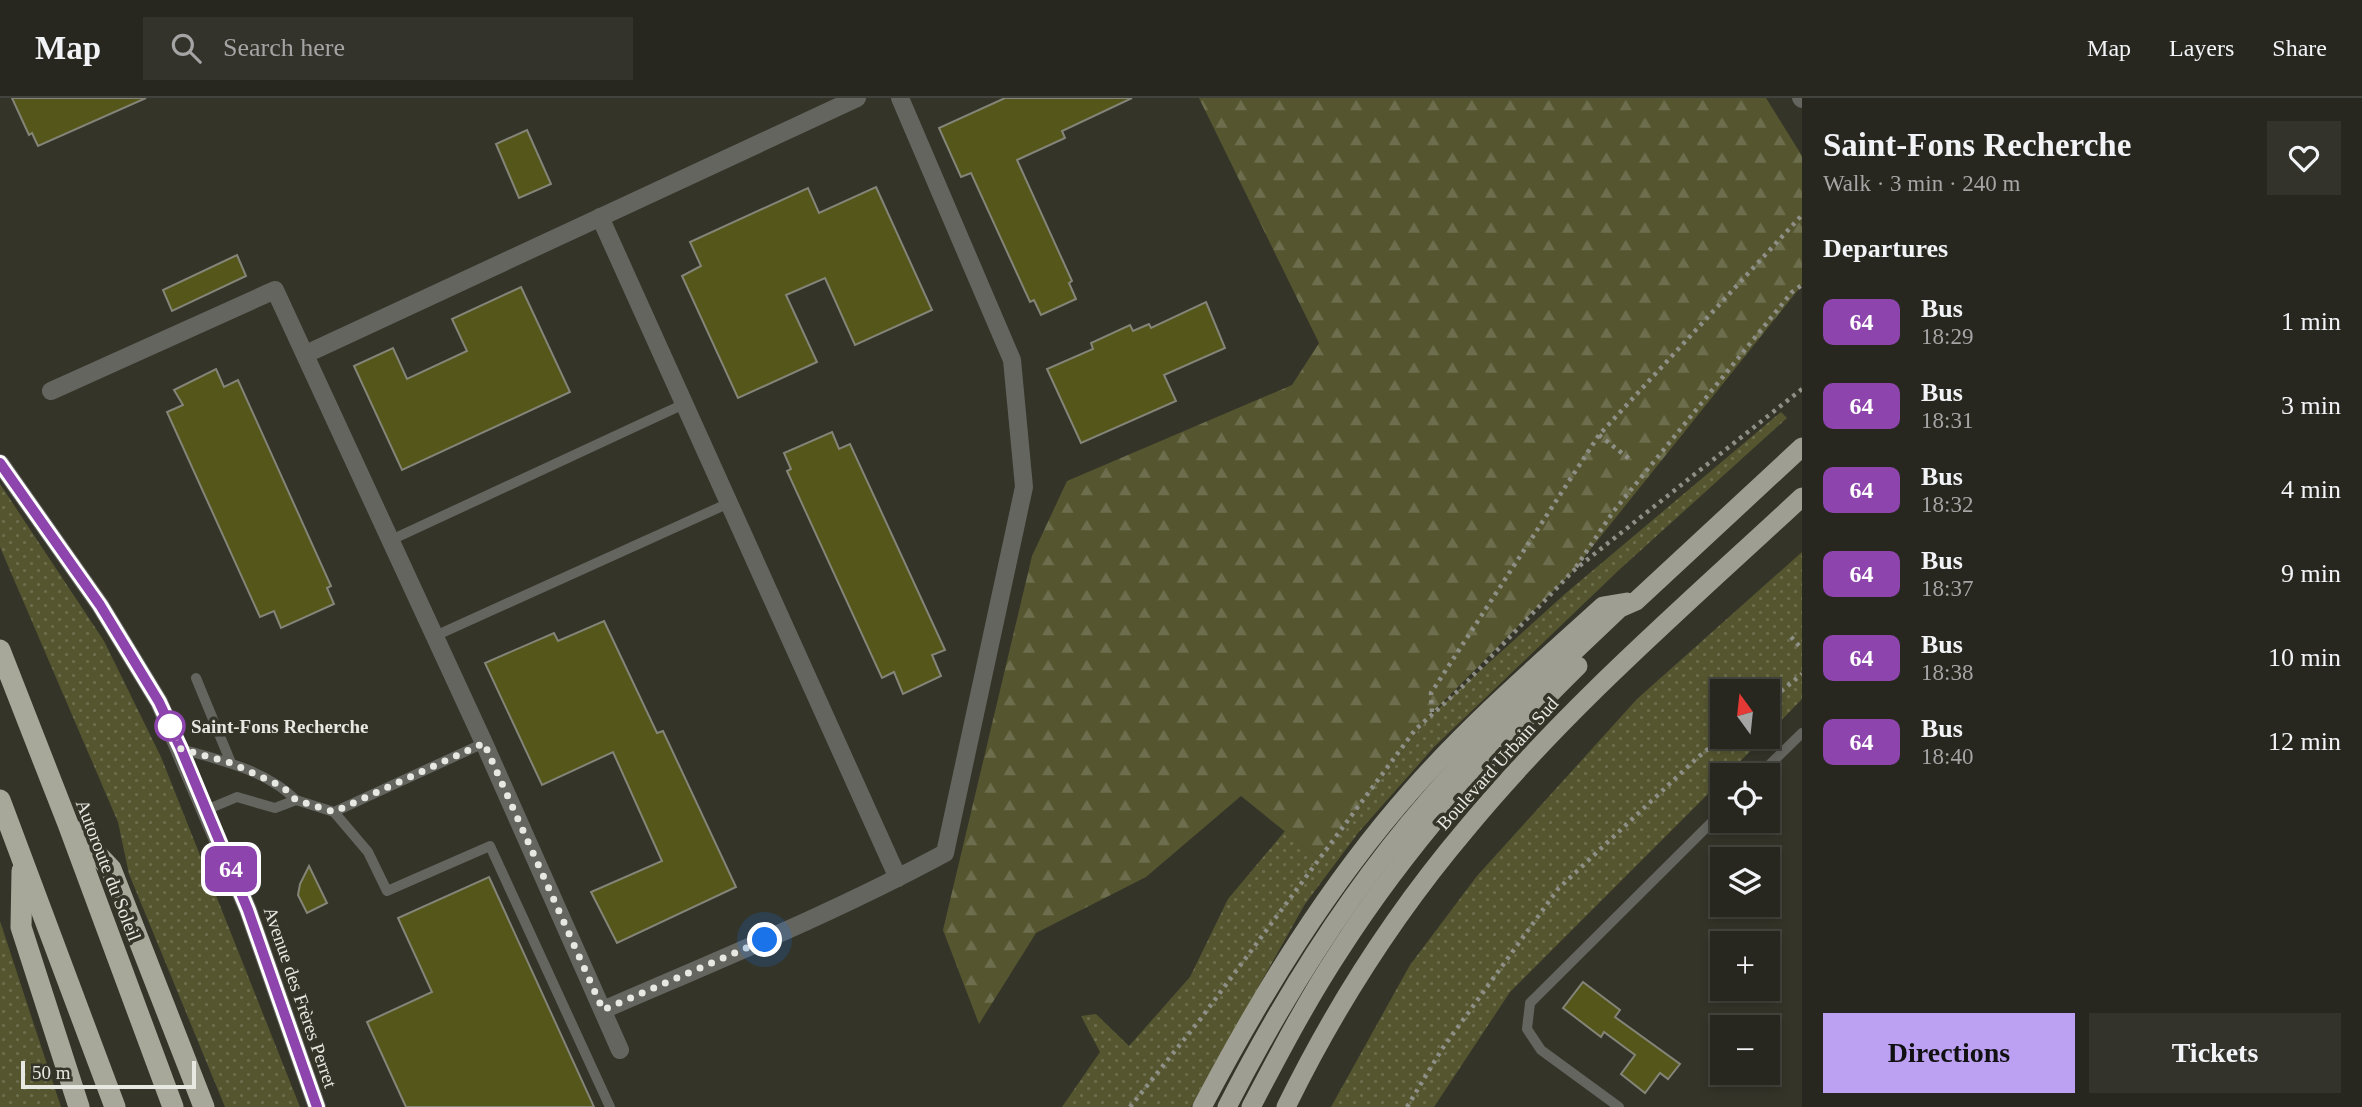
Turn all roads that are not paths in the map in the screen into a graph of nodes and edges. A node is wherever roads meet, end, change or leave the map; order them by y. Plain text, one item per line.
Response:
1 (857, 98) edge
2 (900, 98) edge
3 (600, 217) junction
4 (306, 354) junction
5 (51, 391) dead end
6 (684, 404) junction
7 (1802, 447) edge
8 (0, 463) edge
9 (1802, 497) edge
10 (729, 503) junction
11 (391, 540) junction
12 (1636, 601) junction
13 (435, 636) junction
14 (0, 650) edge
15 (196, 678) dead end
16 (1802, 733) edge
17 (484, 743) junction
18 (181, 749) junction
19 (231, 763) junction
20 (1771, 763) edge
21 (0, 800) edge
22 (296, 800) junction
23 (206, 810) junction
24 (334, 812) junction
25 (68, 824) junction
26 (1710, 824) edge
27 (22, 859) junction
28 (898, 878) junction
29 (603, 1010) junction
30 (620, 1050) dead end
31 (79, 1107) edge
32 (115, 1107) edge
33 (173, 1107) edge
34 (204, 1107) edge
35 (317, 1107) edge
36 (610, 1107) edge
37 (1202, 1107) edge
38 (1227, 1107) edge
39 (1251, 1107) edge
40 (1286, 1107) edge
41 (1619, 1107) edge

1 - 3 street
2 - 28 street
3 - 4 street
3 - 6 street
4 - 5 street
4 - 11 street
6 - 10 street
6 - 11 lane
7 - 12 highway
8 - 18 street, Avenue des Frères Perret
9 - 40 highway, Boulevard Urbain Sud
10 - 13 lane
10 - 28 street
11 - 13 street
12 - 37 highway
12 - 38 highway
12 - 39 highway
13 - 17 street
14 - 25 highway, Autoroute du Soleil
15 - 19 lane
16 - 20 lane
17 - 24 lane
17 - 29 street
18 - 19 lane
18 - 23 street, Avenue des Frères Perret
19 - 22 lane
21 - 27 highway
22 - 23 lane
22 - 24 lane
23 - 35 street, Avenue des Frères Perret
24 - 36 lane
25 - 33 highway, Autoroute du Soleil
25 - 34 highway
26 - 41 lane
27 - 31 highway
27 - 32 highway
28 - 29 street
29 - 30 street

